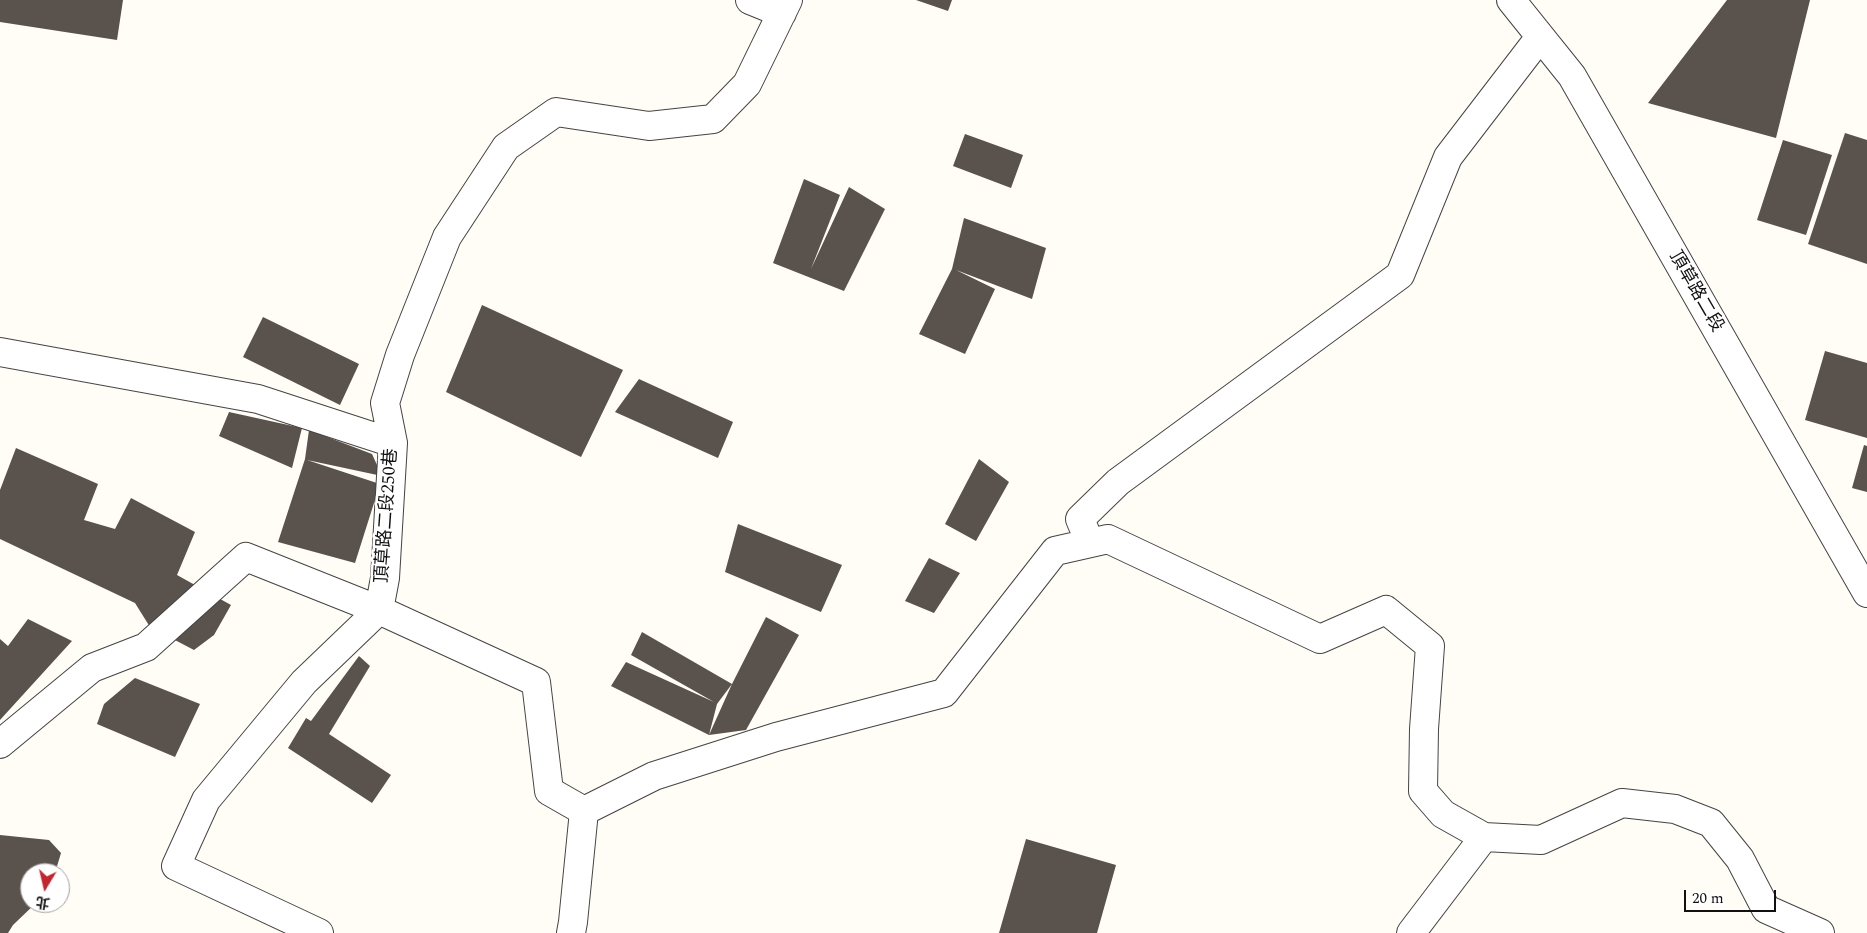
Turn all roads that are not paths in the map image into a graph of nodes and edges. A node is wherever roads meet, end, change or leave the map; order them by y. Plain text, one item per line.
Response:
1 (750, 0) edge
2 (1510, 0) edge
3 (785, 7) edge
4 (1540, 37) junction
5 (0, 352) edge
6 (394, 443) junction
7 (1090, 543) junction
8 (1867, 593) edge
9 (379, 610) junction
10 (0, 744) edge
11 (584, 811) junction
12 (1484, 837) junction
13 (319, 933) edge
14 (570, 933) edge
15 (1410, 933) edge
16 (1820, 933) edge

1 - 3 street
2 - 4 street, 頂草路二段
3 - 6 street, 頂草路二段250巷
4 - 7 street
4 - 8 street, 頂草路二段
5 - 6 street
6 - 9 street, 頂草路二段250巷
7 - 11 street
7 - 12 street
9 - 10 street
9 - 11 street
9 - 13 street
11 - 14 street
12 - 15 street
12 - 16 street

